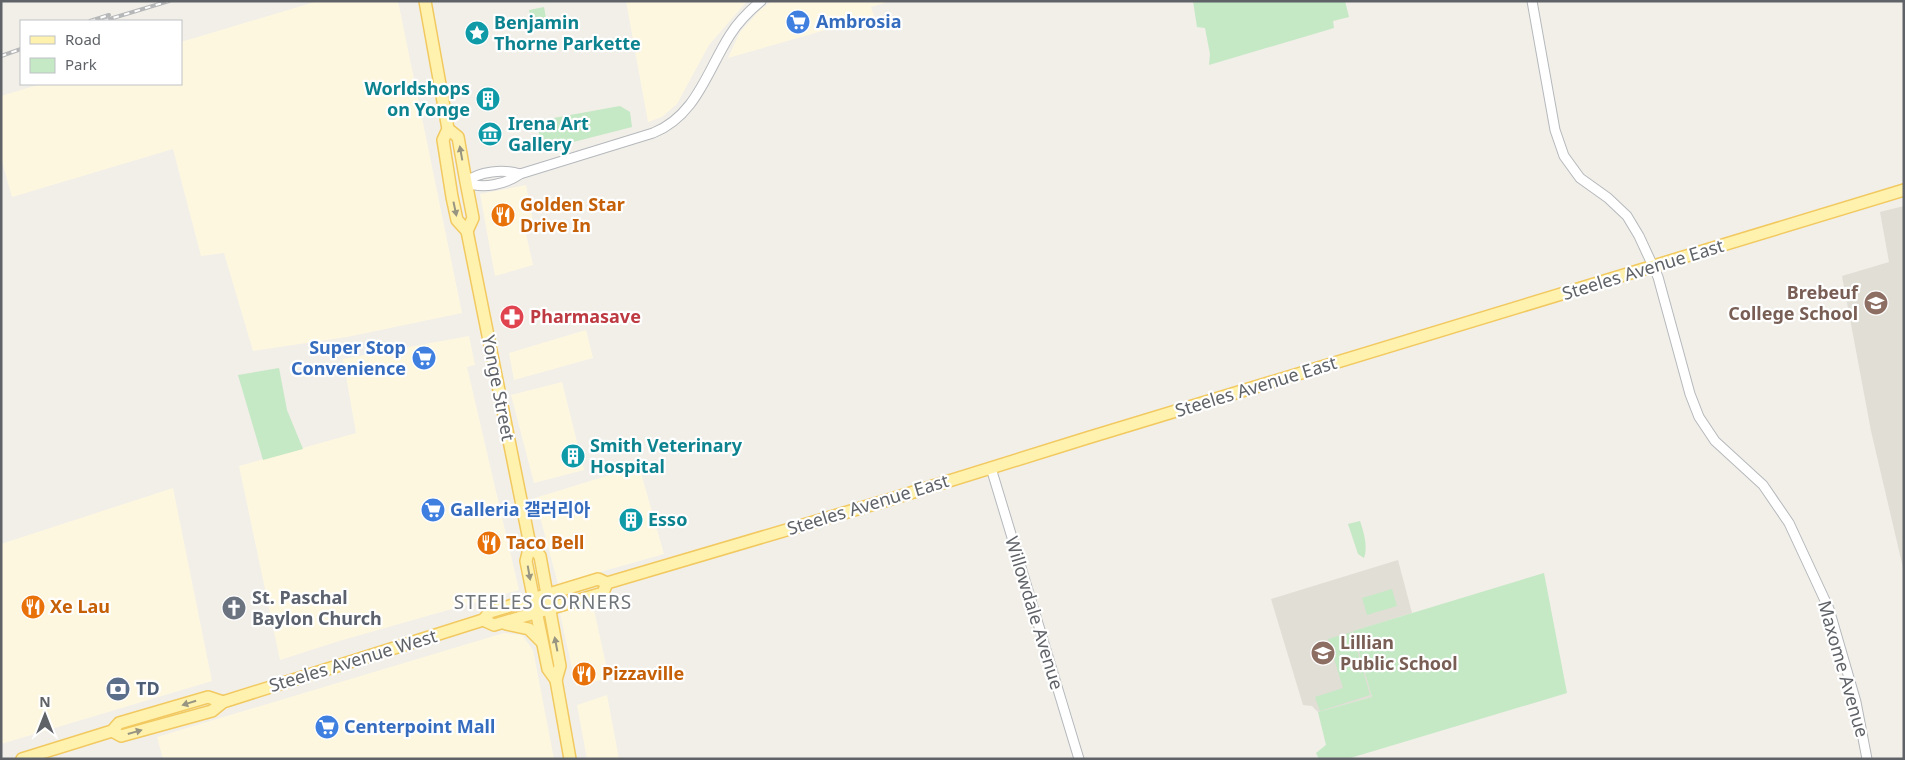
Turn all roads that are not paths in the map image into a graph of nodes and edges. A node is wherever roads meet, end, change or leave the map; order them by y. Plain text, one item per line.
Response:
1 (425, 1) edge
2 (761, 1) edge
3 (1532, 1) edge
4 (448, 129) junction
5 (466, 182) junction
6 (450, 184) junction
7 (1904, 190) edge
8 (467, 230) junction
9 (1652, 267) junction
10 (990, 468) junction
11 (530, 545) junction
12 (607, 583) junction
13 (546, 596) junction
14 (533, 600) junction
15 (549, 608) junction
16 (536, 612) junction
17 (483, 620) junction
18 (501, 624) junction
19 (543, 644) junction
20 (556, 680) junction
21 (223, 702) junction
22 (155, 714) junction
23 (159, 726) junction
24 (112, 731) junction
25 (22, 759) edge
26 (570, 759) edge
27 (1079, 759) edge
28 (1867, 759) edge

1 - 4 main road, Yonge Street
2 - 5 street
3 - 9 street, Maxome Avenue
5 -> 4 main road, Yonge Street
4 - 6 main road, Yonge Street
5 - 6 street
5 - 8 main road, Yonge Street
6 -> 8 main road, Yonge Street
7 - 9 main road, Steeles Avenue East
8 - 11 main road, Yonge Street
9 - 10 main road, Steeles Avenue East
9 - 28 street, Maxome Avenue
10 - 12 main road, Steeles Avenue East
10 - 27 street, Willowdale Avenue
11 - 13 main road, Yonge Street
11 -> 14 main road, Yonge Street
12 - 13 main road, Steeles Avenue East
12 - 15 main road, Steeles Avenue East
13 - 14 main road, Steeles Avenue East
13 - 15 main road, Yonge Street
14 - 16 main road, Yonge Street
14 - 17 main road, Steeles Avenue West
15 - 16 main road, Steeles Avenue East
20 -> 15 main road, Yonge Street
16 - 18 main road
16 - 19 main road, Yonge Street
17 - 18 main road
17 - 21 main road, Steeles Avenue West
18 - 19 main road
19 - 20 main road, Yonge Street
20 - 26 main road, Yonge Street
21 -> 22 main road, Steeles Avenue West
21 - 23 main road, Steeles Avenue West
22 - 23 main road
22 - 24 main road, Steeles Avenue West
24 -> 23 main road, Steeles Avenue West
24 - 25 main road, Steeles Avenue West

